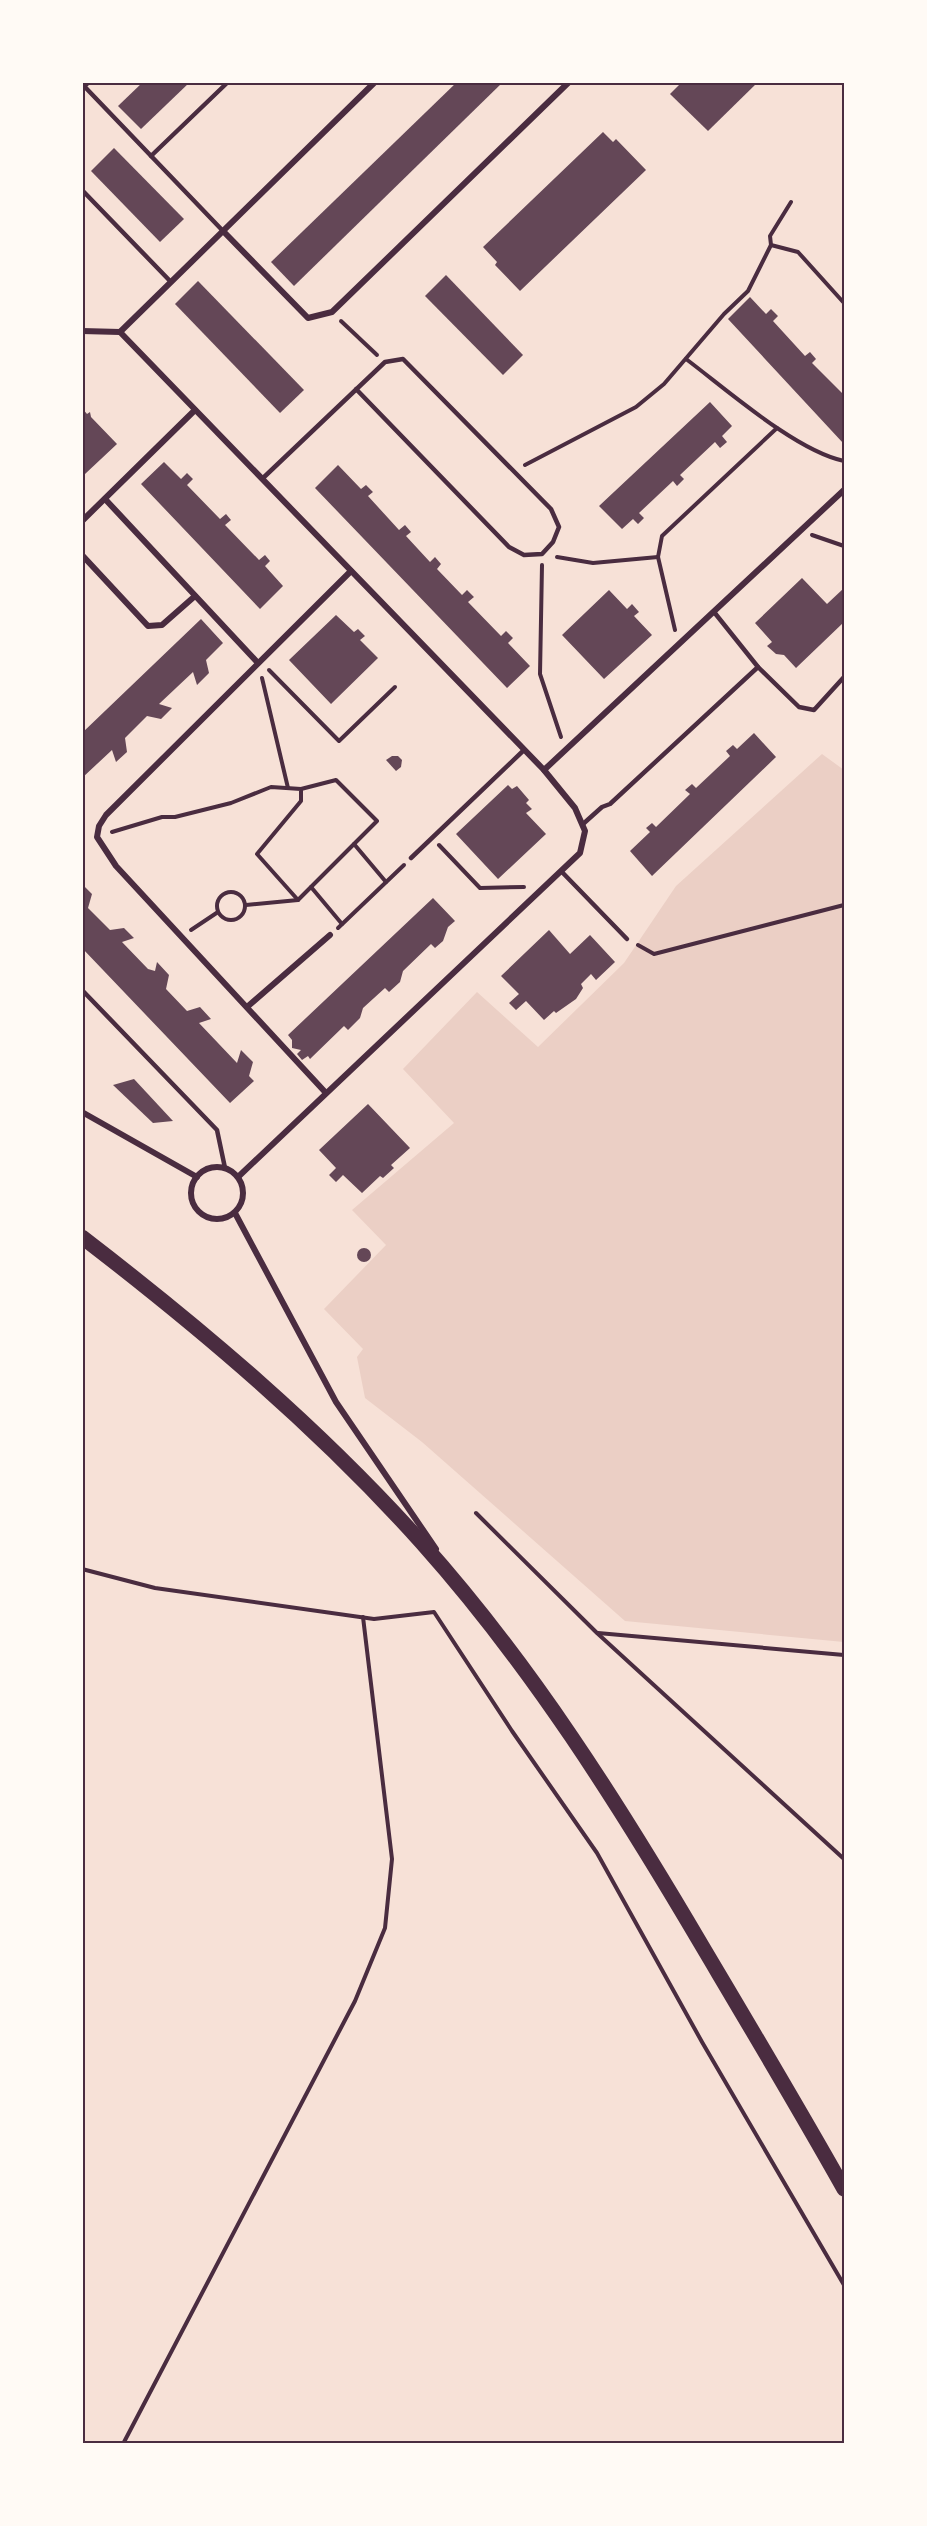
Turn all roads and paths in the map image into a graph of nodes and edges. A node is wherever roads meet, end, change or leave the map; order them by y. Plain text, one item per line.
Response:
1 (228, 82) edge
2 (375, 82) edge
3 (569, 82) edge
4 (85, 85) edge
5 (151, 156) junction
6 (82, 190) edge
7 (791, 202) dead end
8 (224, 232) junction
9 (771, 245) junction
10 (171, 282) junction
11 (844, 303) edge
12 (332, 312) junction
13 (82, 331) edge
14 (120, 332) junction
15 (686, 359) junction
16 (385, 362) junction
17 (356, 389) junction
18 (195, 410) junction
19 (777, 428) junction
20 (844, 461) edge
21 (513, 471) junction
22 (262, 479) junction
23 (844, 490) edge
24 (105, 499) junction
25 (82, 521) edge
26 (800, 531) junction
27 (844, 546) edge
28 (542, 554) junction
29 (82, 555) edge
30 (658, 557) junction
31 (351, 572) junction
32 (195, 596) junction
33 (714, 612) junction
34 (678, 645) junction
35 (258, 663) junction
36 (758, 667) junction
37 (844, 677) edge
38 (395, 687) dead end
39 (568, 747) junction
40 (524, 750) junction
41 (544, 770) junction
42 (288, 788) junction
43 (301, 789) junction
44 (583, 825) junction
45 (97, 837) junction
46 (432, 838) junction
47 (354, 844) junction
48 (411, 858) joint
49 (561, 871) junction
50 (386, 882) junction
51 (545, 886) junction
52 (311, 887) junction
53 (298, 900) junction
54 (246, 905) junction
55 (844, 905) edge
56 (218, 912) junction
57 (342, 924) junction
58 (330, 935) joint
59 (182, 937) junction
60 (627, 939) joint
61 (82, 990) edge
62 (247, 1007) junction
63 (326, 1093) junction
64 (82, 1112) edge
65 (225, 1168) junction
66 (197, 1177) junction
67 (238, 1177) junction
68 (235, 1213) junction
69 (82, 1237) edge
70 (476, 1513) dead end
71 (82, 1569) edge
72 (475, 1606) junction
73 (363, 1617) junction
74 (597, 1633) junction
75 (844, 1655) edge
76 (844, 1859) edge
77 (844, 2189) edge
78 (844, 2285) edge
79 (123, 2444) edge

1 - 5 lane
2 - 8 street
3 - 12 street
4 - 5 lane
5 - 8 lane
6 - 10 lane
7 - 9 path
8 - 10 street
8 - 12 street
9 - 11 path
9 - 15 path
10 - 14 street
12 - 16 path
13 - 14 street
14 - 18 street
15 - 19 path
15 - 21 path
16 - 17 lane
16 - 21 lane
17 - 22 lane
17 - 28 lane
18 - 22 street
18 - 24 street
19 - 20 path
19 - 30 path
21 - 28 lane
22 - 31 street
23 - 26 street
24 - 25 street
24 - 32 street
26 - 27 path
26 - 33 street
28 - 30 path
28 - 39 path
29 - 32 street
30 - 34 path
31 - 35 street
31 - 40 street
32 - 35 street
33 - 34 street
33 - 36 lane
34 - 39 street
35 - 38 path
35 - 42 path
35 - 45 street
36 - 37 lane
36 - 44 lane
39 - 41 street
40 - 41 street
40 - 46 lane
41 - 44 street
42 - 43 path
42 - 45 path
43 - 47 path
43 - 53 path
44 - 49 street
45 - 59 street
46 - 48 lane
46 - 51 path
47 - 50 path
47 - 52 path
48 - 50 path
49 - 51 street
49 - 60 lane
50 - 57 path
51 - 63 street
52 - 53 path
52 - 57 path
53 - 54 path
54 - 56 path
54 - 56 path
55 - 60 path
56 - 59 path
57 - 58 path
58 - 62 street
59 - 62 street
61 - 65 lane
62 - 63 street
63 - 67 street
64 - 66 street
65 - 66 street
65 - 67 street
66 - 68 street
67 - 68 street
68 - 72 street
69 - 72 main road
70 - 74 path
71 - 73 path
72 - 77 main road
73 - 78 path
73 - 79 path
74 - 75 path
74 - 76 path

